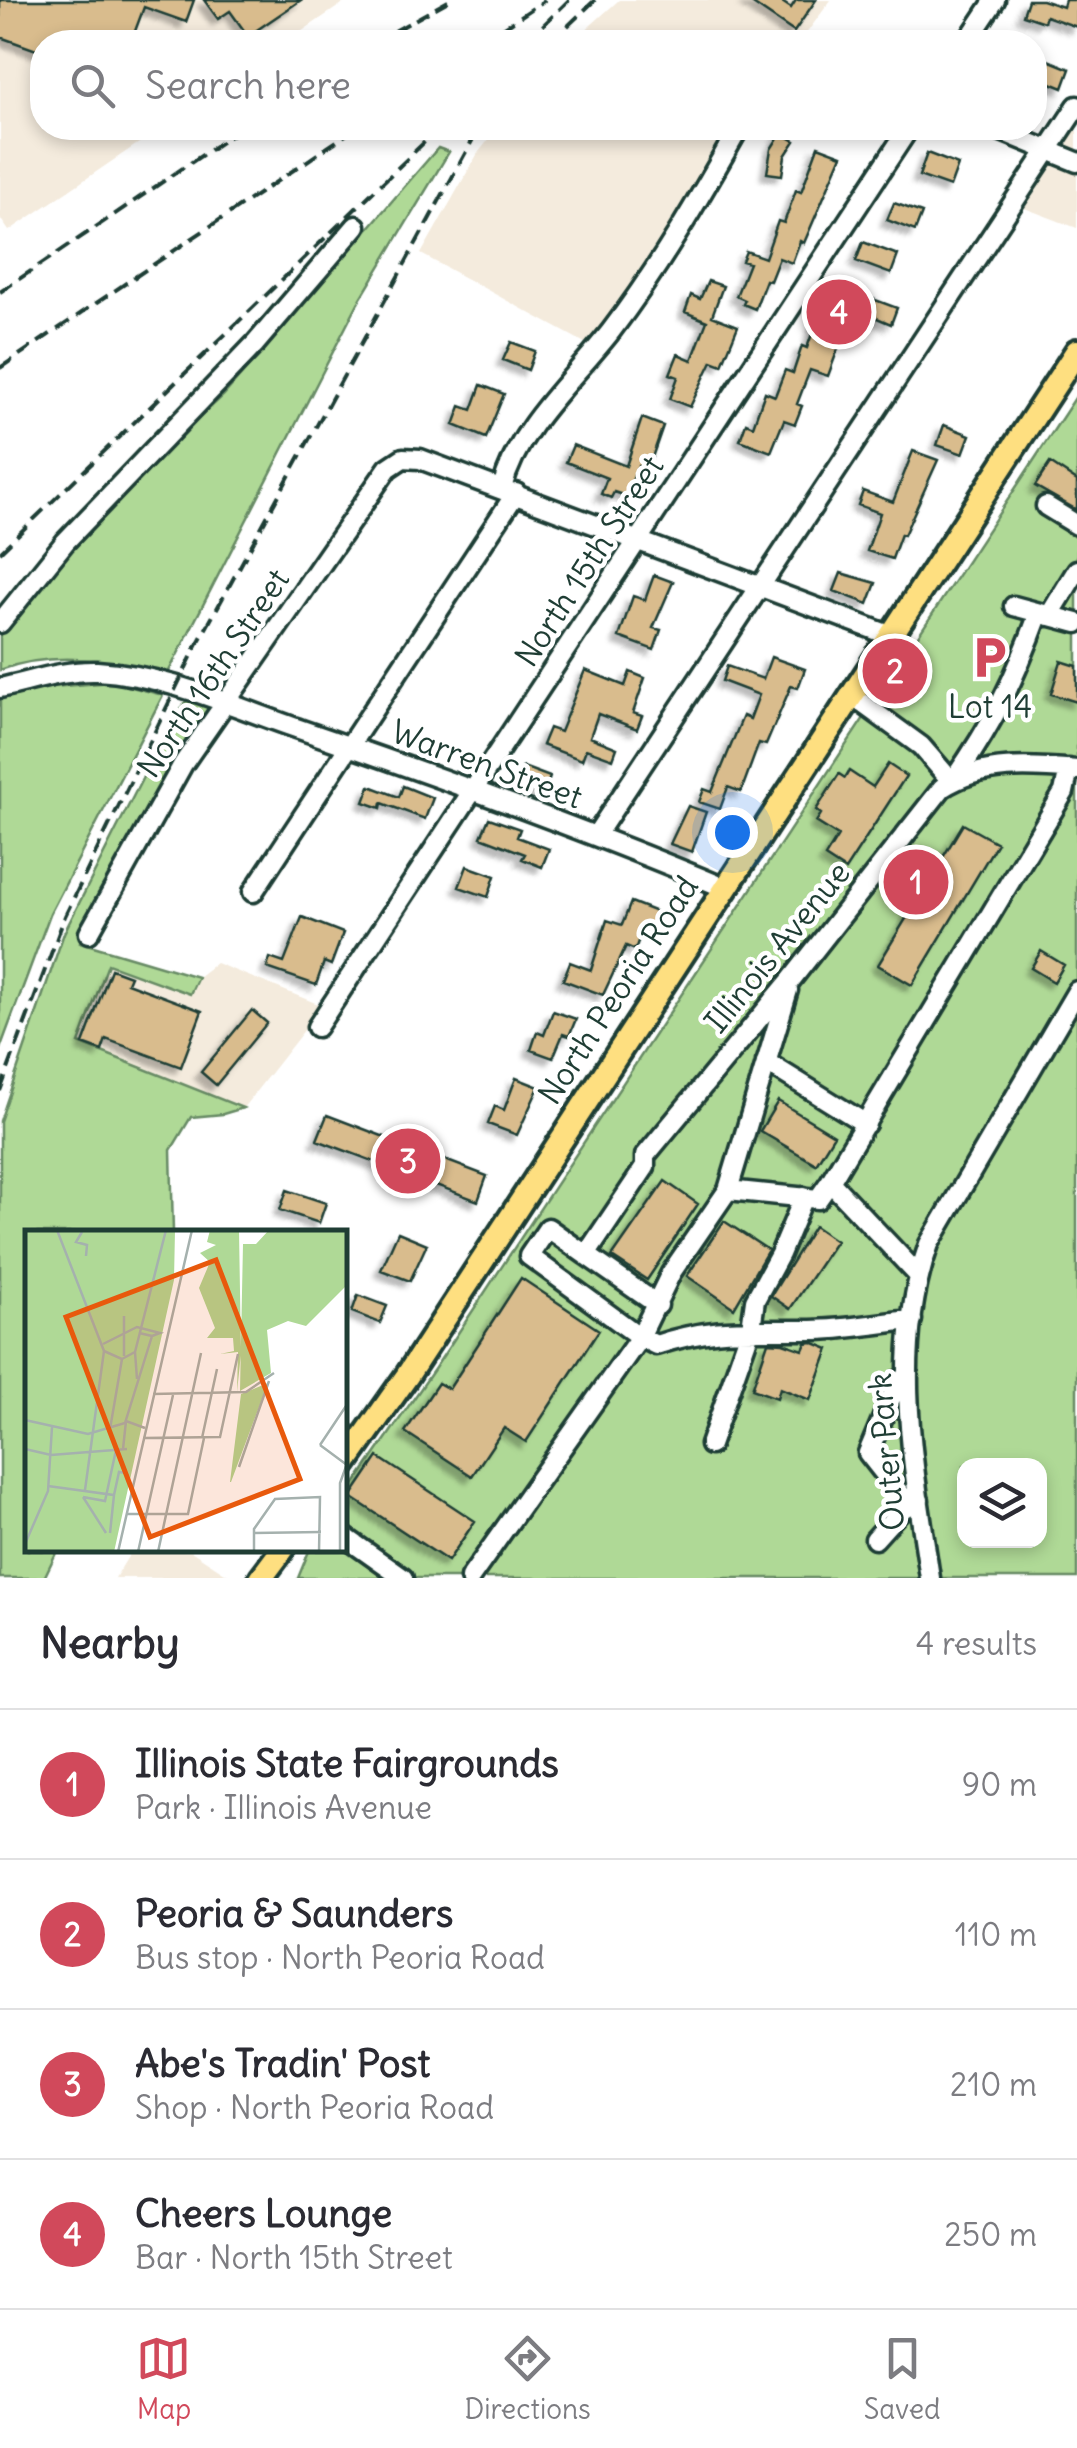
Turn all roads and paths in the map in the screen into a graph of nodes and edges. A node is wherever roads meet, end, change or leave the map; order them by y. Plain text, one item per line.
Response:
1 (995, 0) edge
2 (976, 30) edge
3 (1077, 106) edge
4 (732, 140) edge
5 (902, 140) edge
6 (1025, 140) edge
7 (1048, 149) junction
8 (1077, 162) edge
9 (356, 226) dead end
10 (1077, 350) edge
11 (509, 491) junction
12 (1046, 506) dead end
13 (1077, 525) edge
14 (638, 539) junction
15 (1077, 570) edge
16 (761, 585) junction
17 (1014, 606) dead end
18 (1044, 614) junction
19 (0, 623) edge
20 (1077, 623) edge
21 (889, 635) junction
22 (0, 688) edge
23 (851, 695) junction
24 (228, 703) junction
25 (348, 746) junction
26 (1073, 770) edge
27 (952, 782) junction
28 (474, 792) junction
29 (596, 835) junction
30 (725, 888) junction
31 (252, 892) dead end
32 (89, 933) dead end
33 (791, 980) junction
34 (1077, 991) edge
35 (318, 1027) dead end
36 (766, 1062) junction
37 (866, 1124) junction
38 (830, 1182) junction
39 (728, 1190) junction
40 (804, 1197) junction
41 (586, 1255) junction
42 (918, 1275) junction
43 (658, 1305) junction
44 (912, 1320) junction
45 (750, 1328) junction
46 (640, 1337) junction
47 (906, 1379) junction
48 (710, 1445) dead end
49 (348, 1460) edge
50 (914, 1502) junction
51 (348, 1539) edge
52 (874, 1539) dead end
53 (280, 1553) edge
54 (261, 1578) edge
55 (403, 1578) edge
56 (470, 1578) edge
57 (930, 1578) edge

1 - 2 street
3 - 7 street
4 - 11 street
5 - 14 street, North 15th Street
6 - 7 street
7 - 8 street
7 - 16 street
9 - 19 street
10 - 21 main road, North Peoria Road
11 - 14 street
11 - 24 street, North 16th Street
11 - 25 street
12 - 13 street
14 - 16 street
14 - 28 street, North 15th Street
15 - 18 street, Illinois Avenue
16 - 21 street
16 - 29 street
17 - 18 street
18 - 20 street
18 - 27 street, Illinois Avenue
21 - 23 main road, North Peoria Road
22 - 24 street, Warren Street
23 - 27 street
23 - 30 main road, North Peoria Road
24 - 25 street, Warren Street
24 - 32 street, North 16th Street
25 - 28 street, Warren Street
25 - 31 street
26 - 27 street
26 - 37 street
27 - 33 street, Illinois Avenue
28 - 29 street, Warren Street
28 - 35 street, North 15th Street
29 - 30 street, Warren Street
30 - 49 main road, North Peoria Road
33 - 36 street
33 - 41 street, Illinois Avenue
34 - 42 street, Outer Park
36 - 37 street
36 - 39 street
37 - 38 street
38 - 40 street
38 - 42 street
39 - 40 street
39 - 43 street
40 - 45 street
41 - 43 street
41 - 46 street
42 - 44 street, Outer Park
43 - 46 street
44 - 45 street
44 - 47 street, Outer Park
45 - 46 street
45 - 48 street
46 - 56 street
47 - 50 street, Outer Park
47 - 50 street
50 - 52 street
50 - 57 street, Outer Park
51 - 55 street
53 - 54 main road

